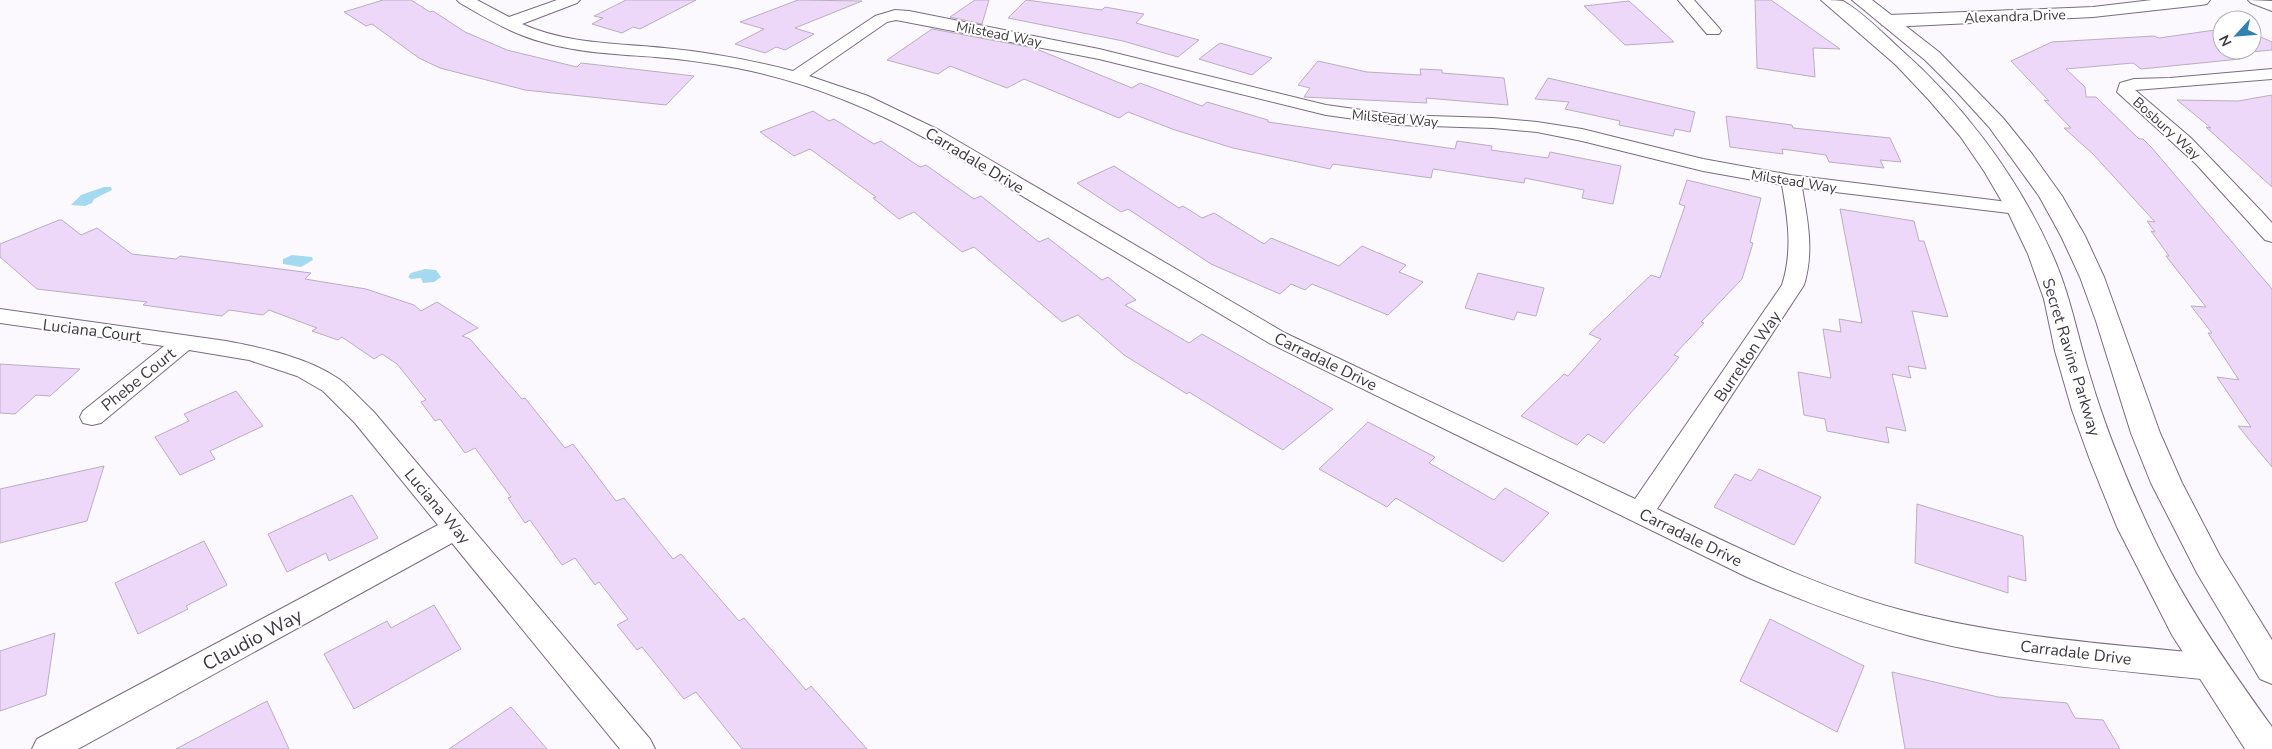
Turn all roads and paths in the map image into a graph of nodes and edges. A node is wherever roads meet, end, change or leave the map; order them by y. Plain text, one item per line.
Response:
1 (465, 0) edge
2 (572, 0) edge
3 (1686, 0) edge
4 (1830, 0) edge
5 (2200, 0) edge
6 (2256, 0) edge
7 (2272, 6) edge
8 (1860, 11) edge
9 (1889, 21) junction
10 (508, 23) junction
11 (1713, 31) dead end
12 (2272, 74) edge
13 (795, 77) junction
14 (1791, 182) junction
15 (2017, 208) junction
16 (2249, 210) junction
17 (2272, 212) edge
18 (2060, 214) junction
19 (2272, 236) edge
20 (0, 316) edge
21 (184, 342) junction
22 (92, 417) dead end
23 (1640, 513) junction
24 (456, 528) junction
25 (2211, 667) junction
26 (2272, 670) edge
27 (48, 749) edge
28 (639, 749) edge
29 (2266, 749) edge

1 - 10 street, Carradale Drive
2 - 10 street
3 - 11 street
4 - 8 main road, Secret Ravine Parkway
5 - 9 main road, Alexandra Drive
6 - 7 street
8 - 9 main road, Secret Ravine Parkway
8 - 15 main road, Secret Ravine Parkway
9 - 18 main road, Secret Ravine Parkway
10 - 13 street, Carradale Drive
12 - 16 street, Bosbury Way
13 - 14 street, Milstead Way
13 - 23 street, Carradale Drive
14 - 15 street, Milstead Way
14 - 23 street, Burrelton Way
15 - 18 main road
15 - 25 main road, Secret Ravine Parkway
16 - 17 street
16 - 19 street
18 - 26 main road, Secret Ravine Parkway
20 - 21 street, Luciana Court
21 - 22 street, Phebe Court
21 - 24 street, Luciana Way
23 - 25 street, Carradale Drive
24 - 27 street, Claudio Way
24 - 28 street, Luciana Way
25 - 29 main road, Secret Ravine Parkway

